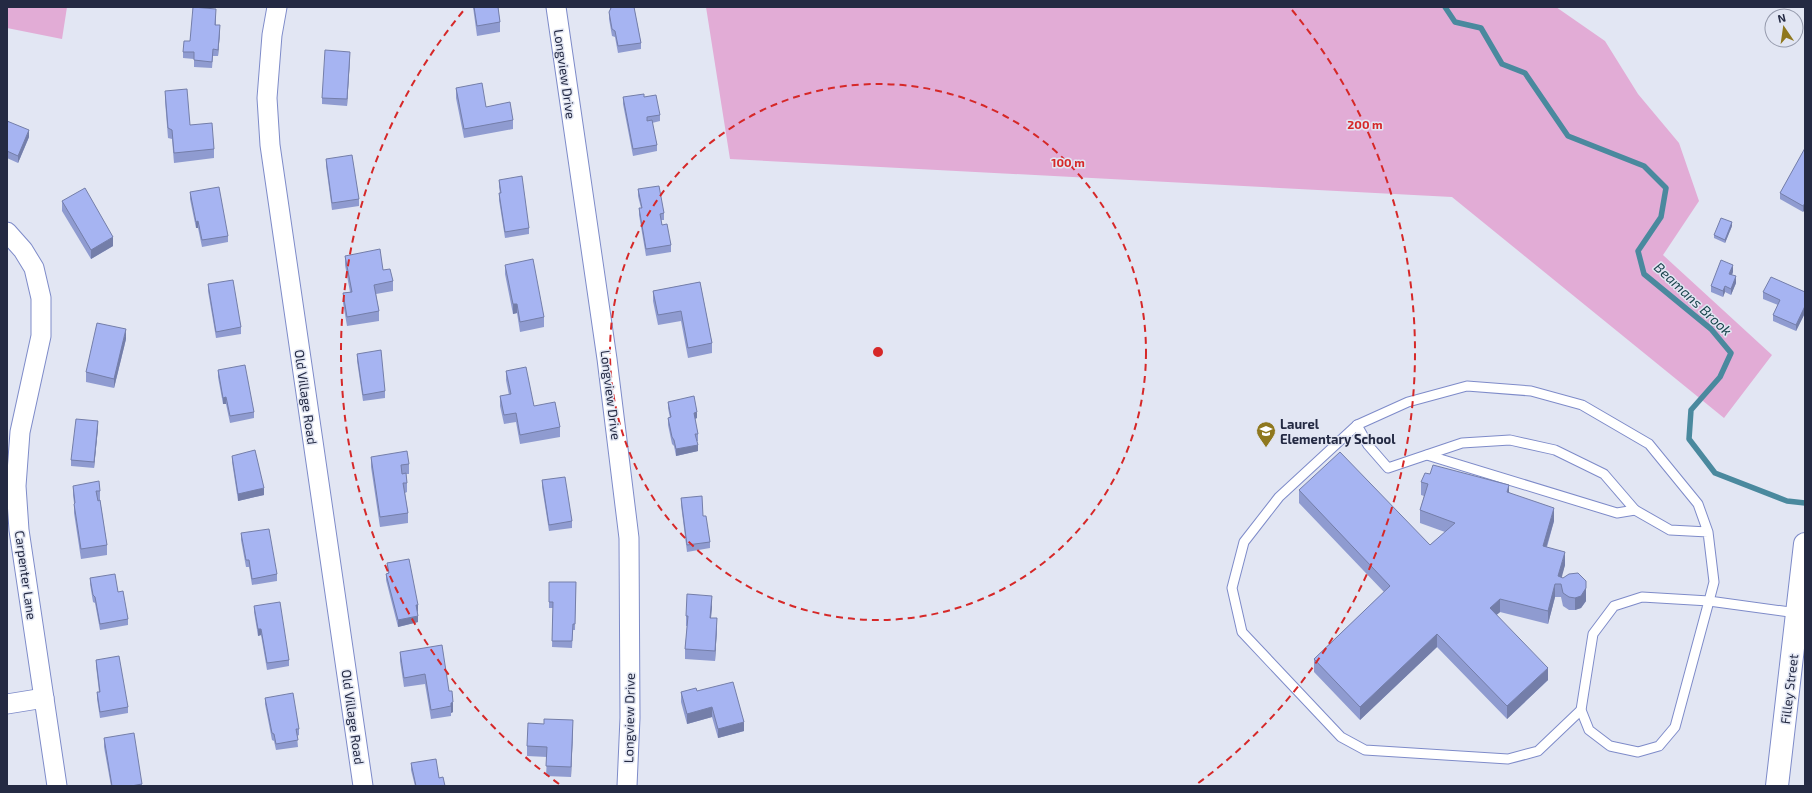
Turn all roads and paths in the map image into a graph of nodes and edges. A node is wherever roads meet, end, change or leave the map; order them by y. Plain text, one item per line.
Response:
1 (277, 7) edge
2 (556, 7) edge
3 (7, 232) edge
4 (1357, 425) junction
5 (1427, 455) junction
6 (1635, 510) junction
7 (1708, 532) junction
8 (1805, 544) edge
9 (1710, 601) junction
10 (1797, 613) junction
11 (44, 698) junction
12 (7, 704) edge
13 (1581, 710) junction
14 (57, 786) edge
15 (363, 786) edge
16 (627, 786) edge
17 (1778, 786) edge

1 - 15 street, Old Village Road
2 - 16 street, Longview Drive
3 - 11 street, Carpenter Lane
4 - 5 lane
4 - 7 lane
4 - 13 lane
5 - 6 lane
5 - 6 lane
6 - 7 lane
7 - 9 lane
8 - 10 street, Filley Street
9 - 10 lane
9 - 13 lane
9 - 13 lane
10 - 17 street, Filley Street
11 - 12 street
11 - 14 street, Carpenter Lane

